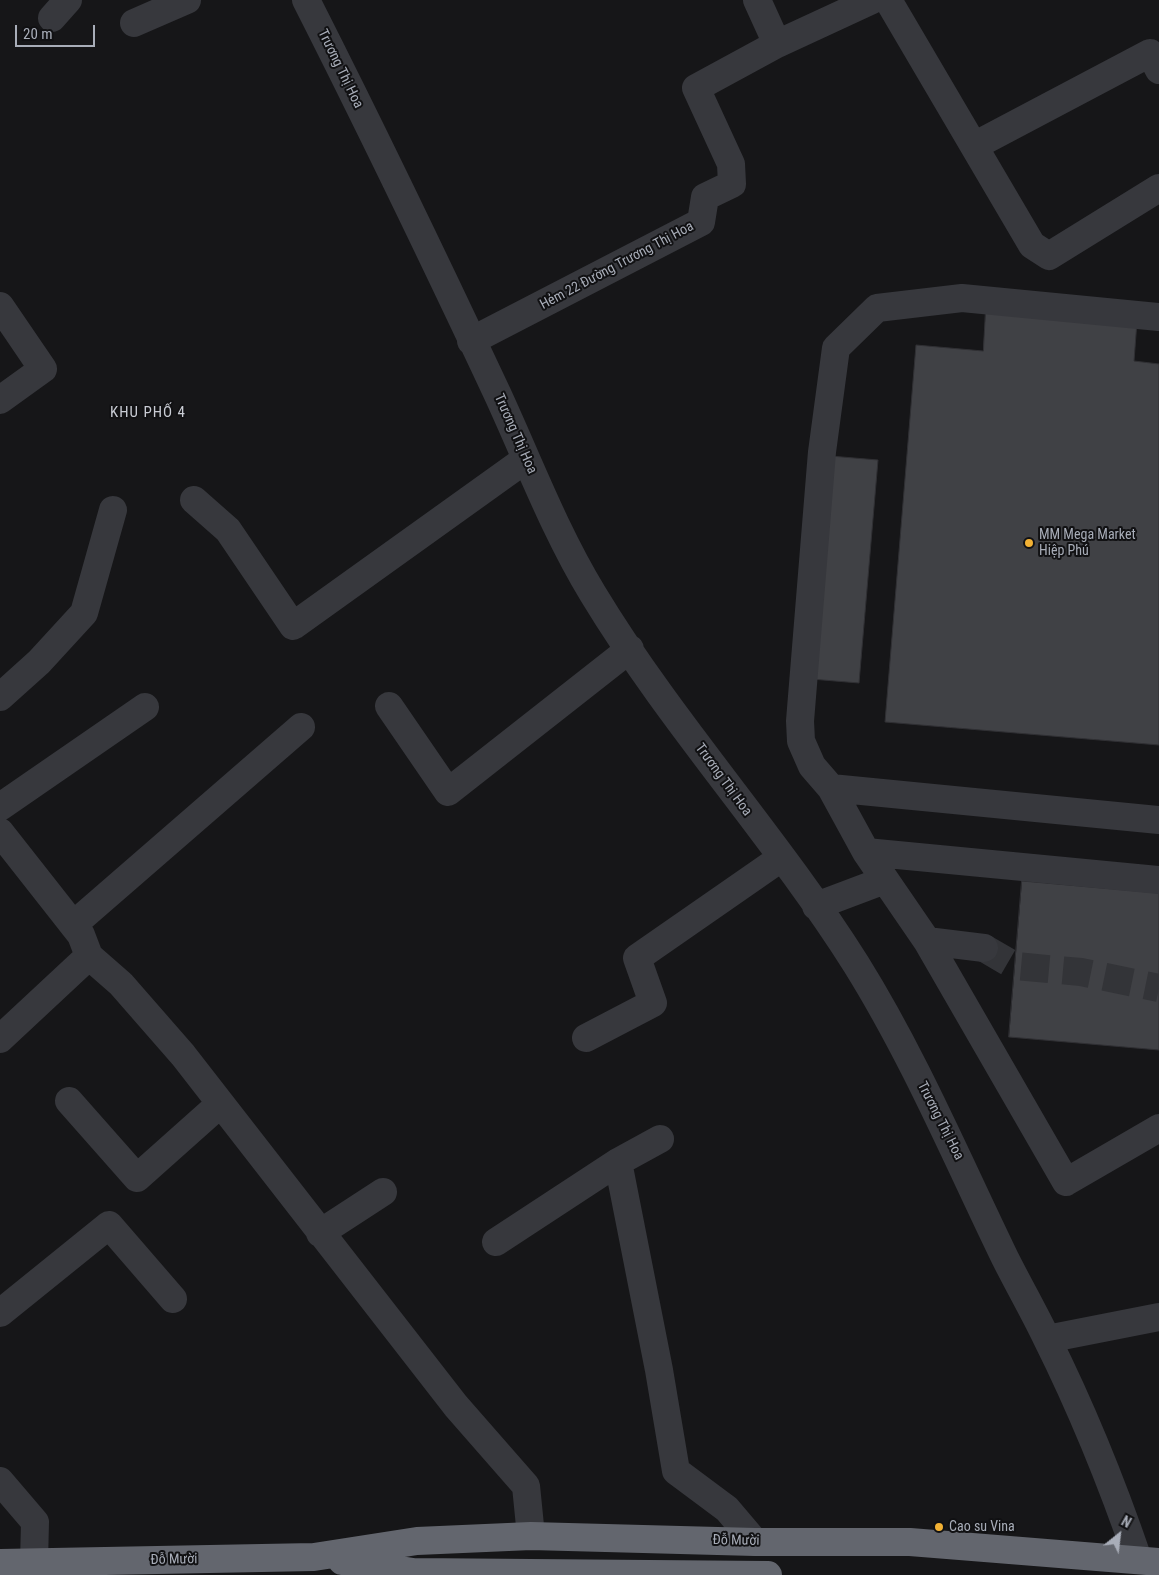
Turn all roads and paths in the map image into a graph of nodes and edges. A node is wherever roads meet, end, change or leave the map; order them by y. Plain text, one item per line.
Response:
1 (187, 0) edge
2 (308, 0) edge
3 (757, 0) edge
4 (872, 0) edge
5 (888, 0) edge
6 (134, 23) dead end
7 (777, 44) junction
8 (1159, 70) edge
9 (974, 146) junction
10 (1159, 188) edge
11 (0, 306) edge
12 (1159, 317) edge
13 (472, 342) junction
14 (0, 400) edge
15 (526, 459) junction
16 (194, 500) dead end
17 (113, 510) dead end
18 (630, 649) junction
19 (0, 697) edge
20 (389, 706) dead end
21 (145, 707) dead end
22 (301, 727) dead end
23 (831, 788) junction
24 (0, 807) edge
25 (1159, 820) edge
26 (0, 832) edge
27 (866, 852) junction
28 (781, 858) junction
29 (885, 880) junction
30 (1159, 880) edge
31 (816, 906) junction
32 (73, 924) junction
33 (927, 941) junction
34 (984, 948) tunnel mouth
35 (90, 956) junction
36 (586, 1038) dead end
37 (0, 1039) edge
38 (69, 1101) dead end
39 (220, 1104) junction
40 (1159, 1128) edge
41 (660, 1139) dead end
42 (618, 1162) junction
43 (383, 1192) dead end
44 (320, 1233) junction
45 (496, 1242) dead end
46 (173, 1299) dead end
47 (0, 1313) edge
48 (1159, 1316) edge
49 (1048, 1339) junction
50 (0, 1482) edge
51 (531, 1536) junction
52 (755, 1542) junction
53 (0, 1547) edge
54 (314, 1557) junction
55 (1149, 1561) edge
56 (0, 1563) edge
57 (34, 1563) junction
58 (768, 1575) edge

1 - 6 street
2 - 13 street, Trương Thị Hoa
3 - 7 street
4 - 7 street
5 - 9 street
7 - 13 street, Hẻm 22 Đường Trương Thị Hoa
8 - 9 street
9 - 10 street
11 - 14 street
12 - 23 street
13 - 15 street, Trương Thị Hoa
15 - 16 street
15 - 18 street, Trương Thị Hoa
17 - 19 street
18 - 20 street
18 - 28 street, Trương Thị Hoa
21 - 24 street
22 - 32 street
23 - 25 street
23 - 27 street
26 - 32 street
27 - 29 street
27 - 30 street
28 - 31 street, Trương Thị Hoa
28 - 36 street
29 - 31 street
29 - 33 street
31 - 49 street, Trương Thị Hoa
32 - 35 street
33 - 34 street
33 - 40 street
35 - 37 street
35 - 39 street
38 - 39 street
39 - 44 street
41 - 42 street
42 - 45 street
42 - 52 street
43 - 44 street
44 - 51 street
46 - 47 street
48 - 49 street
49 - 55 street, Trương Thị Hoa
50 - 57 street
51 - 52 highway, Đỗ Mười
51 - 54 highway, Đỗ Mười
52 - 55 highway, Đỗ Mười
53 - 57 highway, Đỗ Mười
54 - 57 highway, Đỗ Mười
54 - 58 highway, Đỗ Mười
56 - 57 highway, Đỗ Mười

